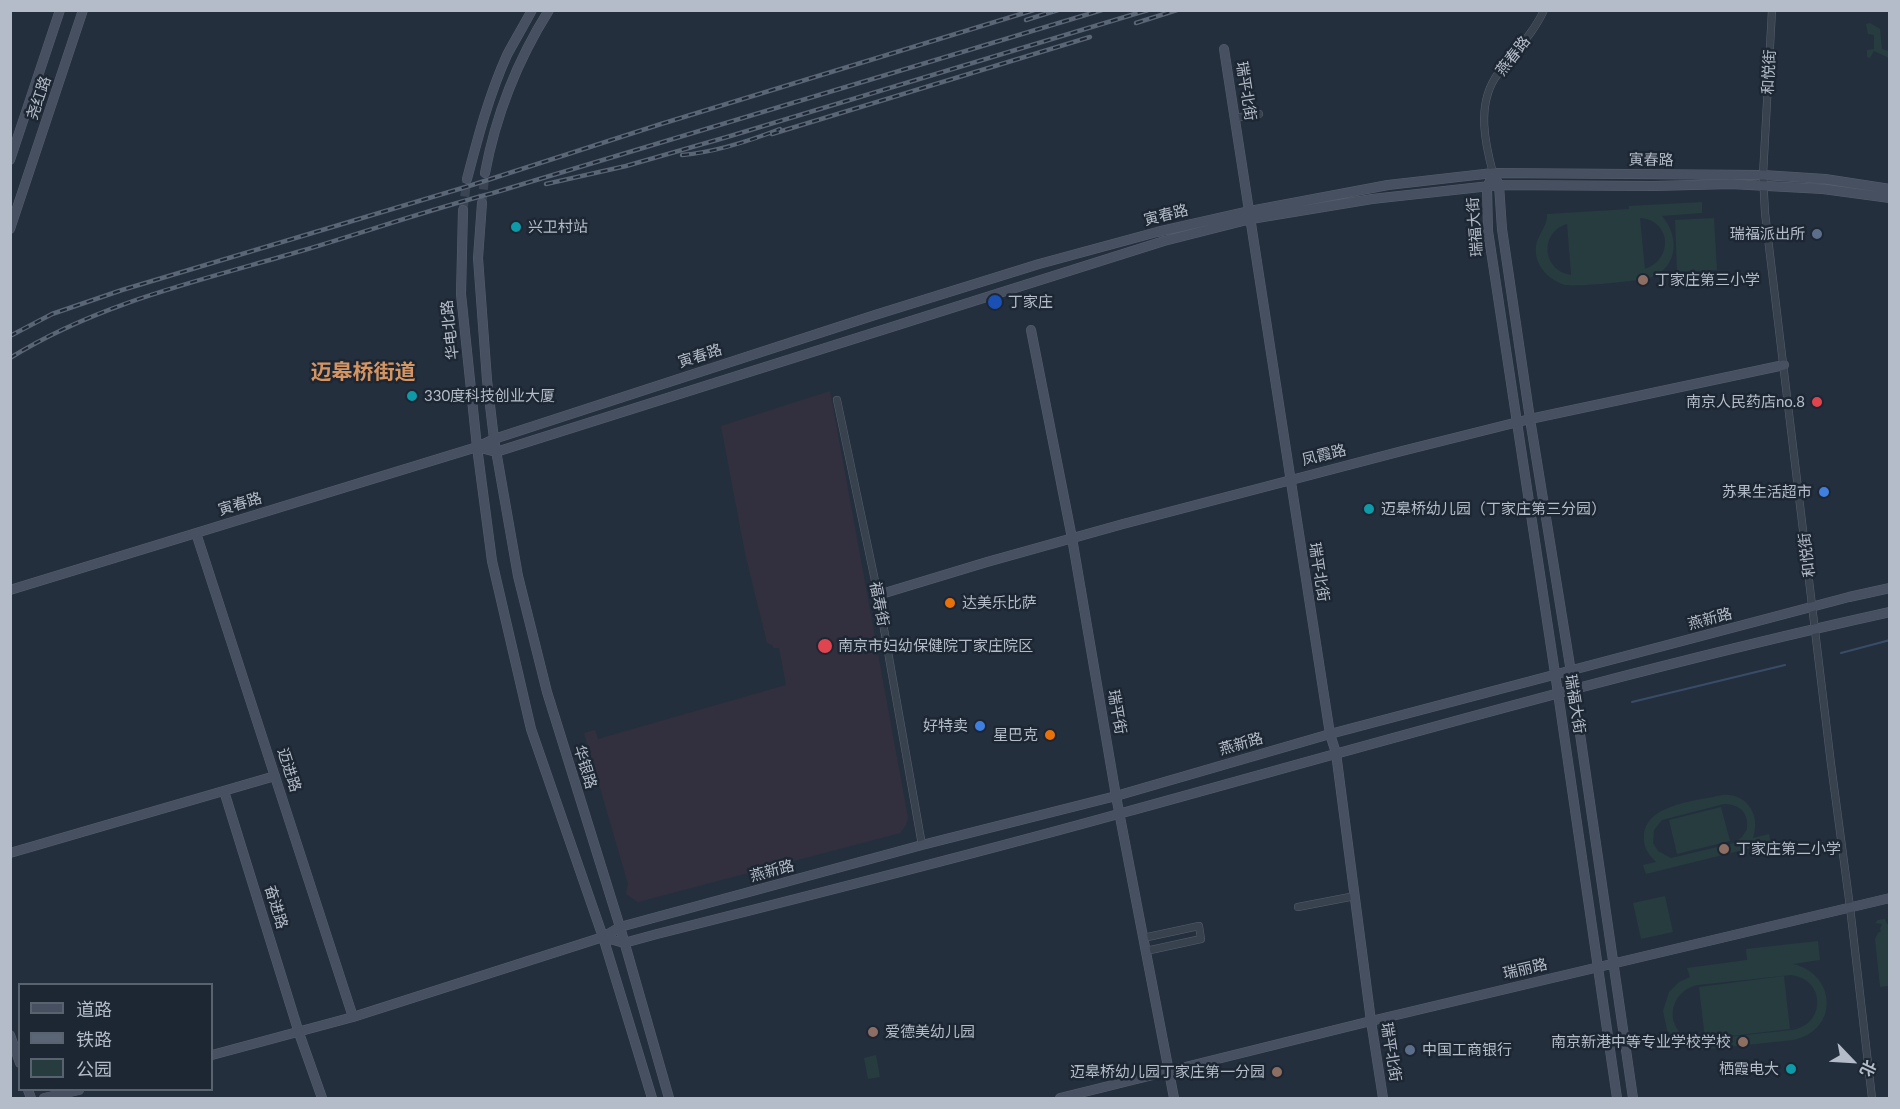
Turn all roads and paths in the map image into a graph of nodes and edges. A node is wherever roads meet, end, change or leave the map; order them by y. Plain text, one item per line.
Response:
1 (60, 10) edge
2 (83, 10) edge
3 (532, 10) edge
4 (549, 10) edge
5 (1544, 10) edge
6 (1772, 10) edge
7 (1224, 49) dead end
8 (1259, 114) dead end
9 (1235, 118) junction
10 (10, 160) edge
11 (486, 173) tunnel mouth
12 (1493, 173) junction
13 (1763, 175) junction
14 (467, 179) tunnel mouth
15 (1499, 185) junction
16 (1487, 186) junction
17 (1764, 186) junction
18 (1890, 189) edge
19 (1890, 198) edge
20 (482, 203) tunnel mouth
21 (463, 210) tunnel mouth
22 (1250, 215) junction
23 (10, 229) edge
24 (1031, 330) dead end
25 (1784, 365) junction
26 (837, 400) dead end
27 (1530, 419) junction
28 (1516, 422) junction
29 (494, 439) junction
30 (477, 447) junction
31 (496, 453) junction
32 (1290, 480) junction
33 (196, 533) junction
34 (1072, 538) junction
35 (1890, 588) edge
36 (10, 590) edge
37 (878, 595) junction
38 (1813, 607) junction
39 (1890, 612) edge
40 (1815, 628) junction
41 (1571, 672) junction
42 (1555, 676) junction
43 (1573, 689) junction
44 (1558, 693) junction
45 (1330, 734) junction
46 (1336, 753) junction
47 (275, 776) junction
48 (224, 791) junction
49 (1116, 796) junction
50 (1119, 814) junction
51 (922, 845) junction
52 (10, 853) edge
53 (1355, 896) junction
54 (1890, 898) edge
55 (1298, 907) dead end
56 (1850, 907) junction
57 (620, 927) junction
58 (603, 937) junction
59 (1143, 938) junction
60 (624, 943) junction
61 (1146, 951) junction
62 (1614, 964) junction
63 (1599, 967) junction
64 (353, 1017) junction
65 (1371, 1021) junction
66 (299, 1033) junction
67 (10, 1035) edge
68 (213, 1055) edge
69 (18, 1057) edge
70 (1169, 1070) junction
71 (71, 1091) edge
72 (44, 1098) edge
73 (322, 1098) edge
74 (652, 1098) edge
75 (669, 1098) edge
76 (1060, 1098) edge
77 (1174, 1098) edge
78 (1383, 1098) edge
79 (1617, 1098) edge
80 (1633, 1098) edge
81 (1872, 1098) edge

1 - 10 street, 尧红路
2 - 23 street, 尧红路
3 - 14 street
4 - 11 street
5 - 12 street, 燕春路
6 - 13 street, 和悦街
7 - 9 street, 瑞平北街
8 - 9 street
9 - 22 street, 瑞平北街
12 - 13 street, 寅春路
12 - 15 street, 瑞福大街
12 - 16 street, 瑞福大街
12 - 22 street, 寅春路
13 - 17 street, 和悦街
13 - 18 street, 寅春路
15 - 16 street, 寅春路
15 - 17 street, 寅春路
15 - 27 street, 瑞福大街
16 - 22 street, 寅春路
16 - 28 street, 瑞福大街
17 - 19 street, 寅春路
17 - 25 street, 和悦街
20 - 29 street
21 - 30 street, 华电北路
22 - 29 street, 寅春路
22 - 31 street, 寅春路
22 - 32 street, 瑞平北街
24 - 34 street, 瑞平街
25 - 27 street, 凤霞路
25 - 38 street, 和悦街
26 - 37 street, 福寿街
27 - 28 street, 凤霞路
27 - 41 street, 瑞福大街
28 - 32 street, 凤霞路
28 - 42 street, 瑞福大街
29 - 30 street, 寅春路
29 - 31 street, 华银路
30 - 31 street
30 - 33 street, 寅春路
30 - 58 street
31 - 57 street, 华银路
32 - 34 street, 凤霞路
32 - 45 street, 瑞平北街
33 - 36 street, 寅春路
33 - 47 street, 迈进路
34 - 37 street, 凤霞路
34 - 49 street, 瑞平街
35 - 38 street, 燕新路
37 - 51 street, 福寿街
38 - 40 street, 和悦街
38 - 41 street, 燕新路
39 - 40 street
40 - 43 street
40 - 56 street, 和悦街
41 - 42 street, 燕新路
41 - 43 street, 瑞福大街
42 - 44 street, 瑞福大街
42 - 45 street, 燕新路
43 - 44 street
43 - 62 street, 瑞福大街
44 - 46 street
44 - 63 street, 瑞福大街
45 - 46 street, 瑞平北街
45 - 49 street, 燕新路
46 - 50 street
46 - 53 street, 瑞平北街
47 - 48 street
47 - 64 street, 迈进路
48 - 52 street
48 - 66 street, 奋进路
49 - 50 street, 瑞平街
49 - 51 street, 燕新路
50 - 59 street, 瑞平街
50 - 60 street
51 - 57 street, 燕新路
53 - 55 street
53 - 65 street, 瑞平北街
54 - 56 street, 瑞丽路
56 - 62 street, 瑞丽路
56 - 81 street, 和悦街
57 - 58 street, 燕新路
57 - 60 street, 华银路
58 - 60 street
58 - 64 street, 燕新路
58 - 74 street
59 - 61 street, 瑞平街
59 - 61 street
60 - 75 street, 华银路
61 - 70 street, 瑞平街
62 - 63 street, 瑞丽路
62 - 80 street, 瑞福大街
63 - 65 street, 瑞丽路
63 - 79 street, 瑞福大街
64 - 66 street, 燕新路
65 - 70 street, 瑞丽路
65 - 78 street, 瑞平北街
66 - 68 street, 燕新路
66 - 73 street, 奋进路
67 - 69 street
70 - 76 street, 瑞丽路
70 - 77 street, 瑞平街
71 - 72 street

